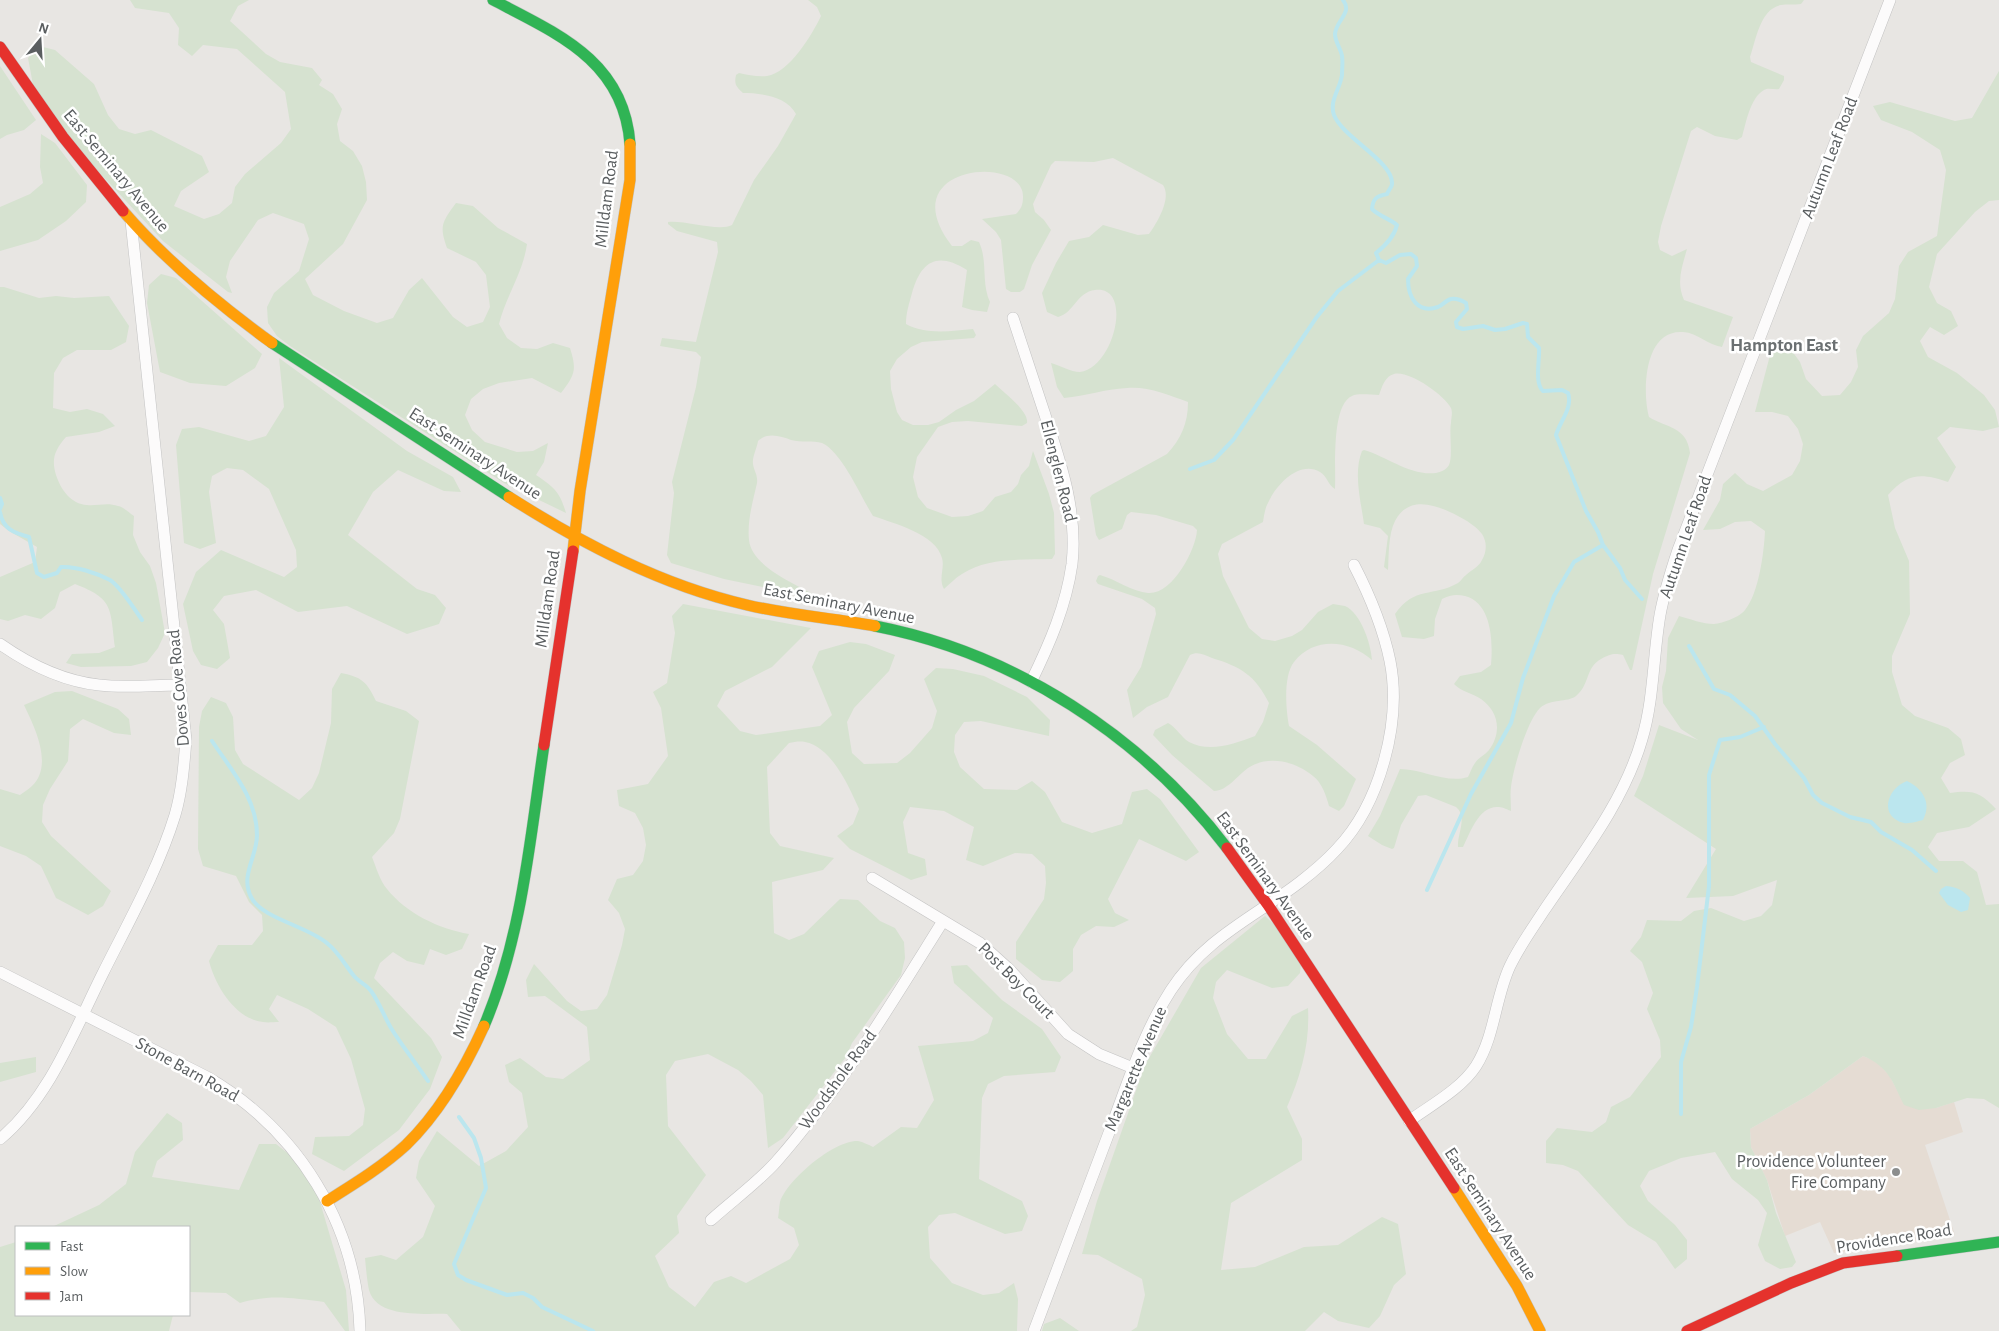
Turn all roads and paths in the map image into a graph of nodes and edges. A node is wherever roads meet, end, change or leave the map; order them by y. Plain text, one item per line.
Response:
1 (493, 0) edge
2 (1890, 0) edge
3 (0, 47) edge
4 (131, 221) junction
5 (1013, 318) dead end
6 (574, 537) junction
7 (1354, 565) dead end
8 (0, 644) edge
9 (1031, 682) junction
10 (180, 685) junction
11 (872, 878) dead end
12 (1268, 905) junction
13 (943, 921) junction
14 (0, 972) edge
15 (83, 1014) junction
16 (1133, 1068) junction
17 (1409, 1121) junction
18 (0, 1139) edge
19 (327, 1201) junction
20 (711, 1220) dead end
21 (1999, 1242) edge
22 (360, 1331) edge
23 (1034, 1331) edge
24 (1540, 1331) edge
25 (1687, 1331) edge

1 - 6 street, Milldam Road
2 - 17 street, Autumn Leaf Road
3 - 4 street, East Seminary Avenue
4 - 6 street, East Seminary Avenue
4 - 10 street, Doves Cove Road
5 - 9 street, Ellenglen Road
6 - 9 street, East Seminary Avenue
6 - 19 street, Milldam Road
7 - 12 street, Margarette Avenue
8 - 10 street
9 - 12 street, East Seminary Avenue
10 - 15 street, Doves Cove Road
11 - 13 street, Post Boy Court
12 - 16 street, Margarette Avenue
12 - 17 street, East Seminary Avenue
13 - 16 street, Post Boy Court
13 - 20 street, Woodshole Road
14 - 15 street, Stone Barn Road
15 - 18 street, Doves Cove Road
15 - 19 street, Stone Barn Road
16 - 23 street, Margarette Avenue
17 - 24 street, East Seminary Avenue
19 - 22 street, Stone Barn Road
21 - 25 street, Providence Road

